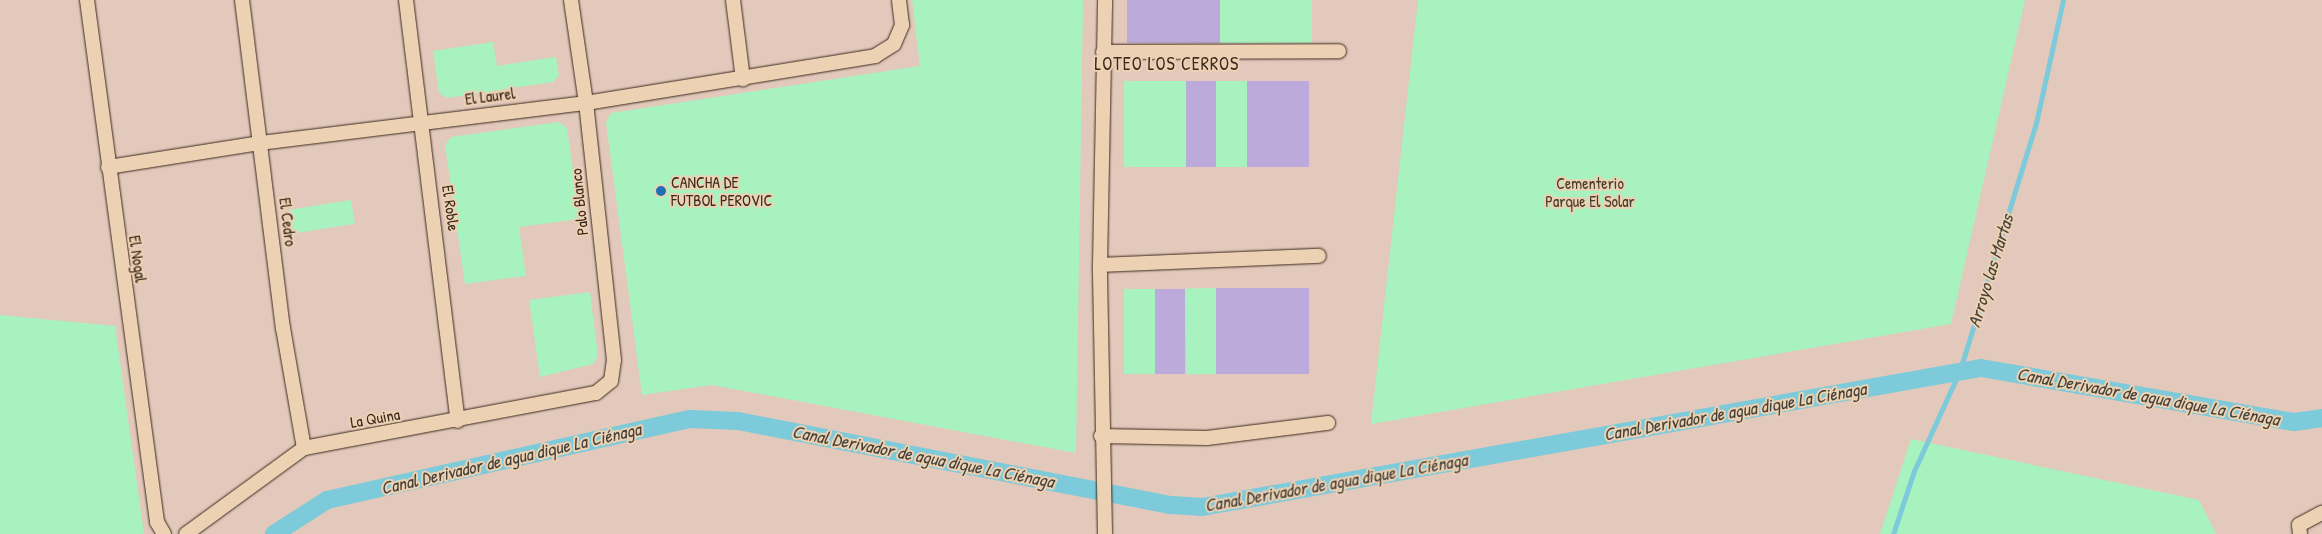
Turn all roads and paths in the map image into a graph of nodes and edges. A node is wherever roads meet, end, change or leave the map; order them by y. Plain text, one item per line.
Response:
1 (87, 0) edge
2 (242, 0) edge
3 (406, 0) edge
4 (571, 0) edge
5 (733, 0) edge
6 (898, 0) edge
7 (1105, 0) edge
8 (1339, 51) dead end
9 (1103, 52) junction
10 (743, 79) junction
11 (586, 103) junction
12 (422, 122) junction
13 (260, 143) junction
14 (108, 167) junction
15 (1319, 256) dead end
16 (1100, 265) junction
17 (596, 393) joint
18 (458, 421) junction
19 (1328, 423) dead end
20 (1101, 436) junction
21 (304, 448) junction
22 (2322, 513) edge
23 (161, 528) edge
24 (186, 534) edge
25 (1105, 534) edge
26 (2300, 534) edge

1 - 14 street, El Nogal
2 - 13 street, El Cedro
3 - 12 street, El Roble
4 - 11 street, Palo Blanco
5 - 10 street
6 - 10 street, El Laurel
7 - 9 street
8 - 9 street
9 - 16 street
10 - 11 street, El Laurel
11 - 12 street, El Laurel
11 - 17 street, Palo Blanco
12 - 13 street, El Laurel
12 - 18 street, El Roble
13 - 14 street, El Laurel
13 - 21 street, El Cedro
14 - 23 street, El Nogal
15 - 16 street
16 - 20 street
17 - 18 street, La Quina
18 - 21 street, La Quina
19 - 20 street
20 - 25 street
21 - 24 street, La Quina
22 - 26 street

